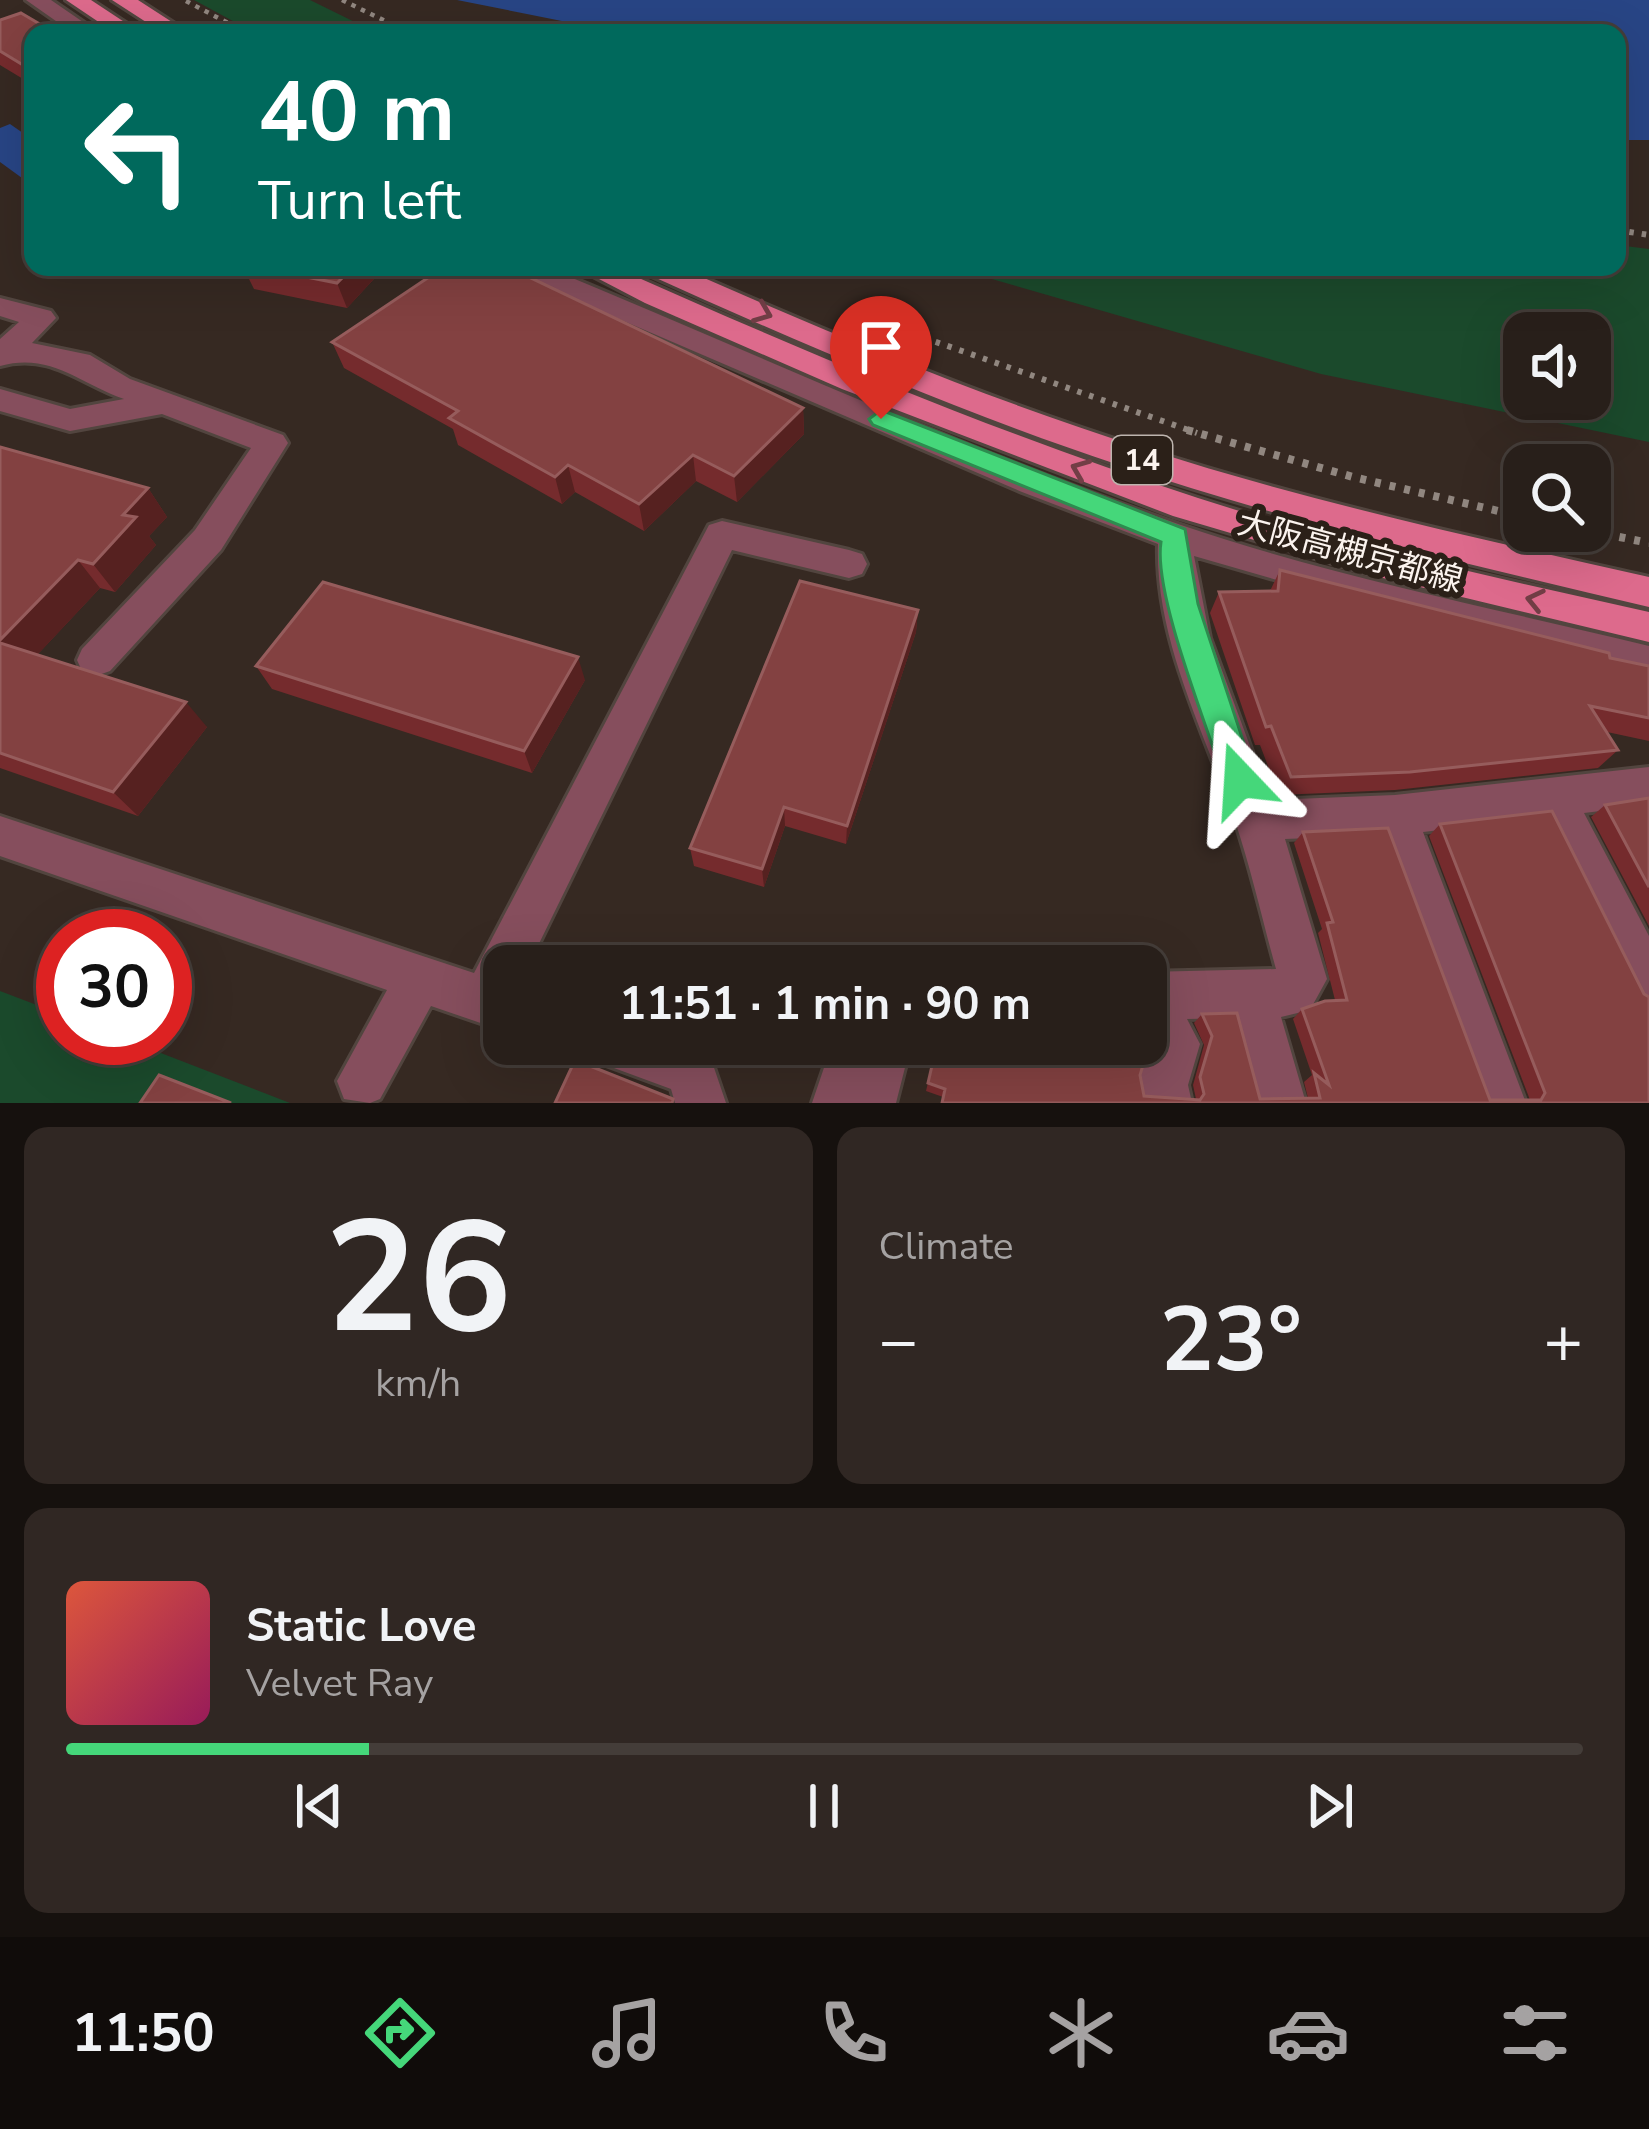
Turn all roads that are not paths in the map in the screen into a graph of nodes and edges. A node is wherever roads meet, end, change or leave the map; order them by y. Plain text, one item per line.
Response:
1 (76, 0) edge
2 (122, 0) edge
3 (35, 6) edge
4 (70, 24) edge
5 (115, 24) edge
6 (163, 24) edge
7 (543, 276) edge
8 (610, 276) edge
9 (677, 276) edge
10 (0, 308) edge
11 (4, 352) edge
12 (0, 400) edge
13 (165, 403) junction
14 (1176, 537) junction
15 (849, 565) dead end
16 (1649, 592) edge
17 (1649, 627) edge
18 (96, 660) dead end
19 (1649, 662) edge
20 (1649, 786) edge
21 (1555, 800) junction
22 (1395, 815) junction
23 (1256, 820) junction
24 (0, 836) edge
25 (523, 945) edge
26 (420, 979) junction
27 (1649, 986) edge
28 (1250, 995) junction
29 (1167, 996) edge
30 (483, 1000) edge
31 (1167, 1033) edge
32 (673, 1065) edge
33 (362, 1082) dead end
34 (701, 1103) edge
35 (1167, 1103) edge
36 (1280, 1103) edge
37 (1502, 1103) edge

1 - 5 main road
2 - 6 main road
3 - 4 street
7 - 14 street
17 -> 8 main road, 大阪高槻京都線 / 14
9 -> 16 main road, 大阪高槻京都線 / 14
10 - 11 street
11 - 13 street
12 - 13 street
13 - 18 street
14 - 19 street
14 - 23 street
15 - 25 street
20 - 21 street
21 - 22 street
21 - 27 street
22 - 23 street
22 - 37 street
23 - 28 street
24 - 26 street
26 - 30 street
26 - 33 street
28 - 29 street
28 - 36 street
31 - 35 street
32 - 34 street

